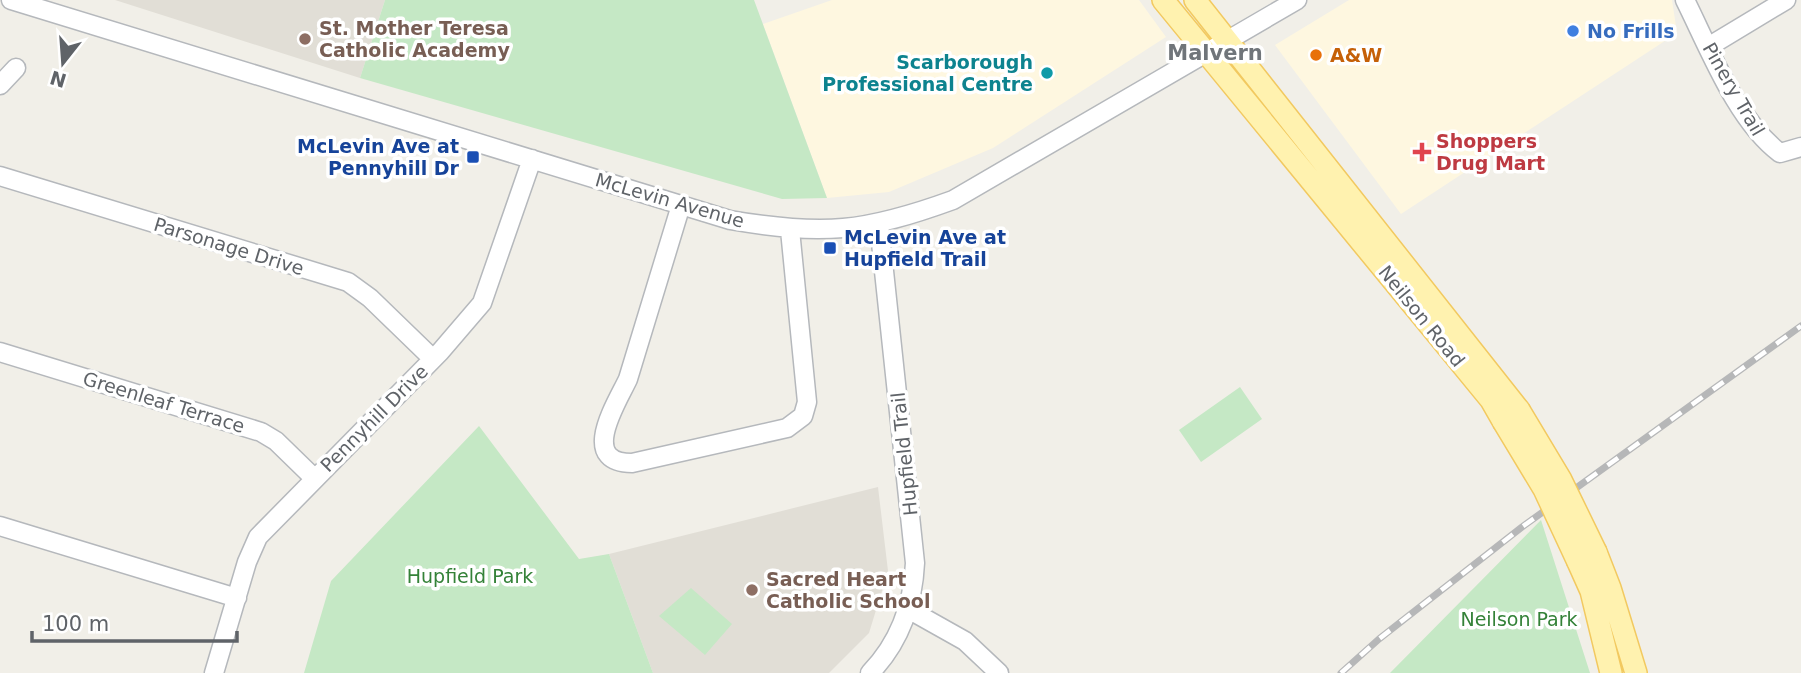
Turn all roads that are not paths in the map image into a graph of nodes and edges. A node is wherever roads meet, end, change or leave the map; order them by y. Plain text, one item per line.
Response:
1 (11, 0) edge
2 (1163, 0) edge
3 (1195, 0) edge
4 (1297, 0) edge
5 (1685, 0) edge
6 (1786, 0) edge
7 (1226, 42) junction
8 (1708, 47) junction
9 (1207, 52) junction
10 (16, 68) dead end
11 (0, 85) edge
12 (1801, 147) edge
13 (532, 159) junction
14 (0, 176) edge
15 (681, 205) junction
16 (879, 224) junction
17 (790, 230) junction
18 (0, 352) edge
19 (433, 359) junction
20 (1511, 416) junction
21 (314, 478) junction
22 (0, 526) edge
23 (1587, 557) junction
24 (237, 598) junction
25 (908, 609) junction
26 (214, 673) edge
27 (870, 673) edge
28 (999, 673) edge
29 (1611, 673) edge
30 (1636, 673) edge

1 - 13 street, McLevin Avenue
2 - 9 main road, Neilson Road
3 - 7 main road, Neilson Road
4 - 7 street, McLevin Avenue
5 - 8 street, Pinery Trail
6 - 8 street
7 - 9 street, McLevin Avenue
7 - 20 main road, Neilson Road
8 - 12 street, Pinery Trail
9 - 16 street, McLevin Avenue
9 - 20 main road, Neilson Road
10 - 11 street
13 - 15 street, McLevin Avenue
13 - 19 street, Pennyhill Drive
14 - 19 street, Parsonage Drive
15 - 17 street, McLevin Avenue
15 - 17 street
16 - 17 street, McLevin Avenue
16 - 25 street, Hupfield Trail
18 - 21 street, Greenleaf Terrace
19 - 21 street, Pennyhill Drive
20 - 23 main road, Neilson Road, bridge
21 - 24 street, Pennyhill Drive
22 - 24 street
23 - 29 main road, Neilson Road
23 - 30 main road, Neilson Road
24 - 26 street, Pennyhill Drive
25 - 27 street, Hupfield Trail
25 - 28 street

